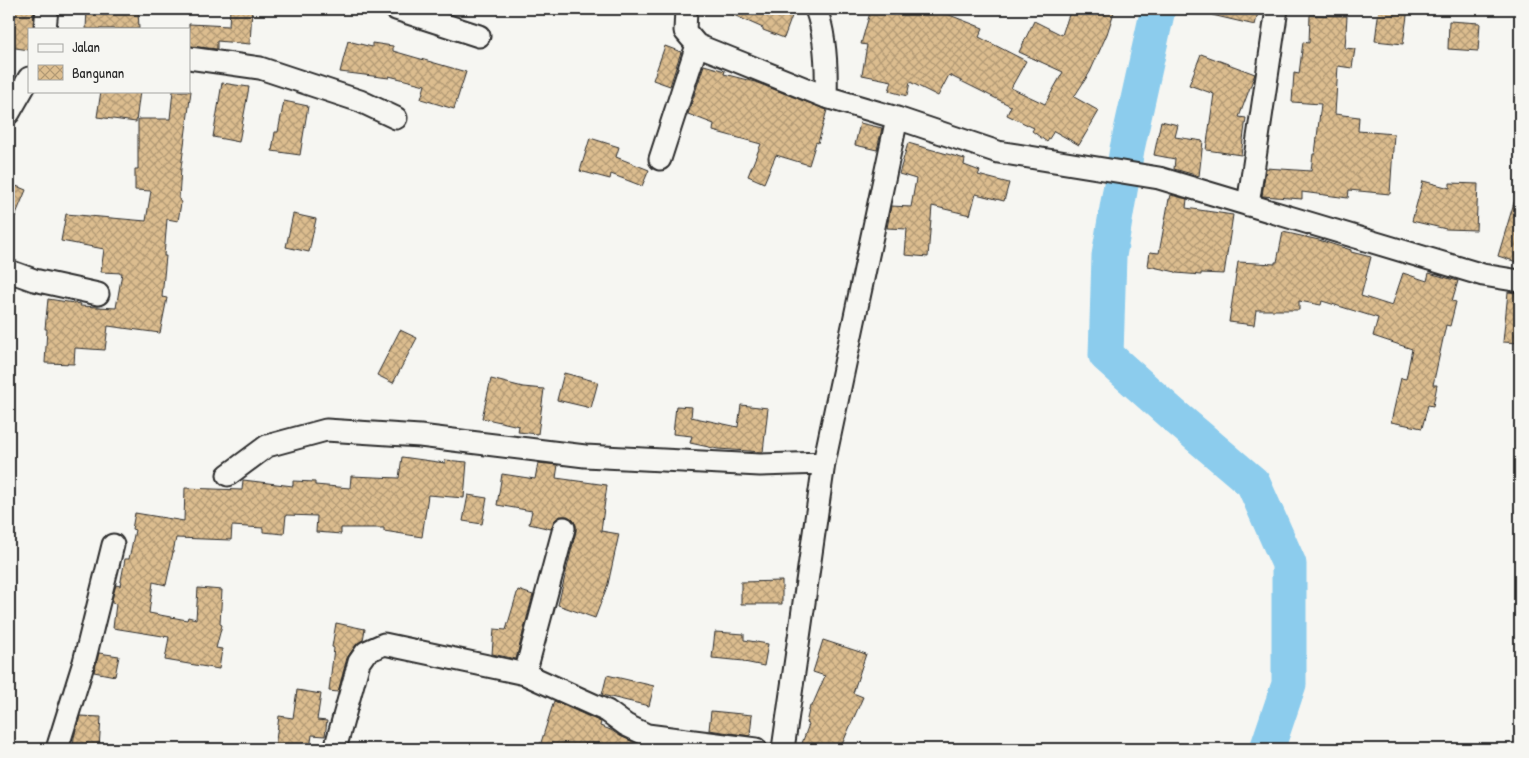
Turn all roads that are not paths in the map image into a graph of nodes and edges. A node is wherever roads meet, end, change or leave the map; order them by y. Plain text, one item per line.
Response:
1 (47, 9) edge
2 (396, 9) edge
3 (686, 9) edge
4 (816, 9) edge
5 (1277, 9) edge
6 (45, 28) edge
7 (478, 36) dead end
8 (697, 45) junction
9 (190, 58) edge
10 (28, 80) edge
11 (826, 97) junction
12 (9, 113) edge
13 (396, 118) dead end
14 (897, 118) junction
15 (660, 159) dead end
16 (1248, 204) junction
17 (9, 271) edge
18 (1520, 281) edge
19 (98, 294) dead end
20 (824, 463) junction
21 (228, 475) dead end
22 (564, 528) dead end
23 (114, 545) dead end
24 (525, 674) junction
25 (56, 749) edge
26 (335, 749) edge
27 (756, 749) edge
28 (783, 749) edge

1 - 6 street
2 - 7 street
3 - 8 street
4 - 11 street
5 - 16 street
8 - 11 street
8 - 15 street
9 - 13 street
10 - 12 street
11 - 14 street
14 - 16 street
14 - 20 street
16 - 18 street
17 - 19 street
20 - 21 street
20 - 28 street
22 - 24 street
23 - 25 street
24 - 26 street
24 - 27 street

